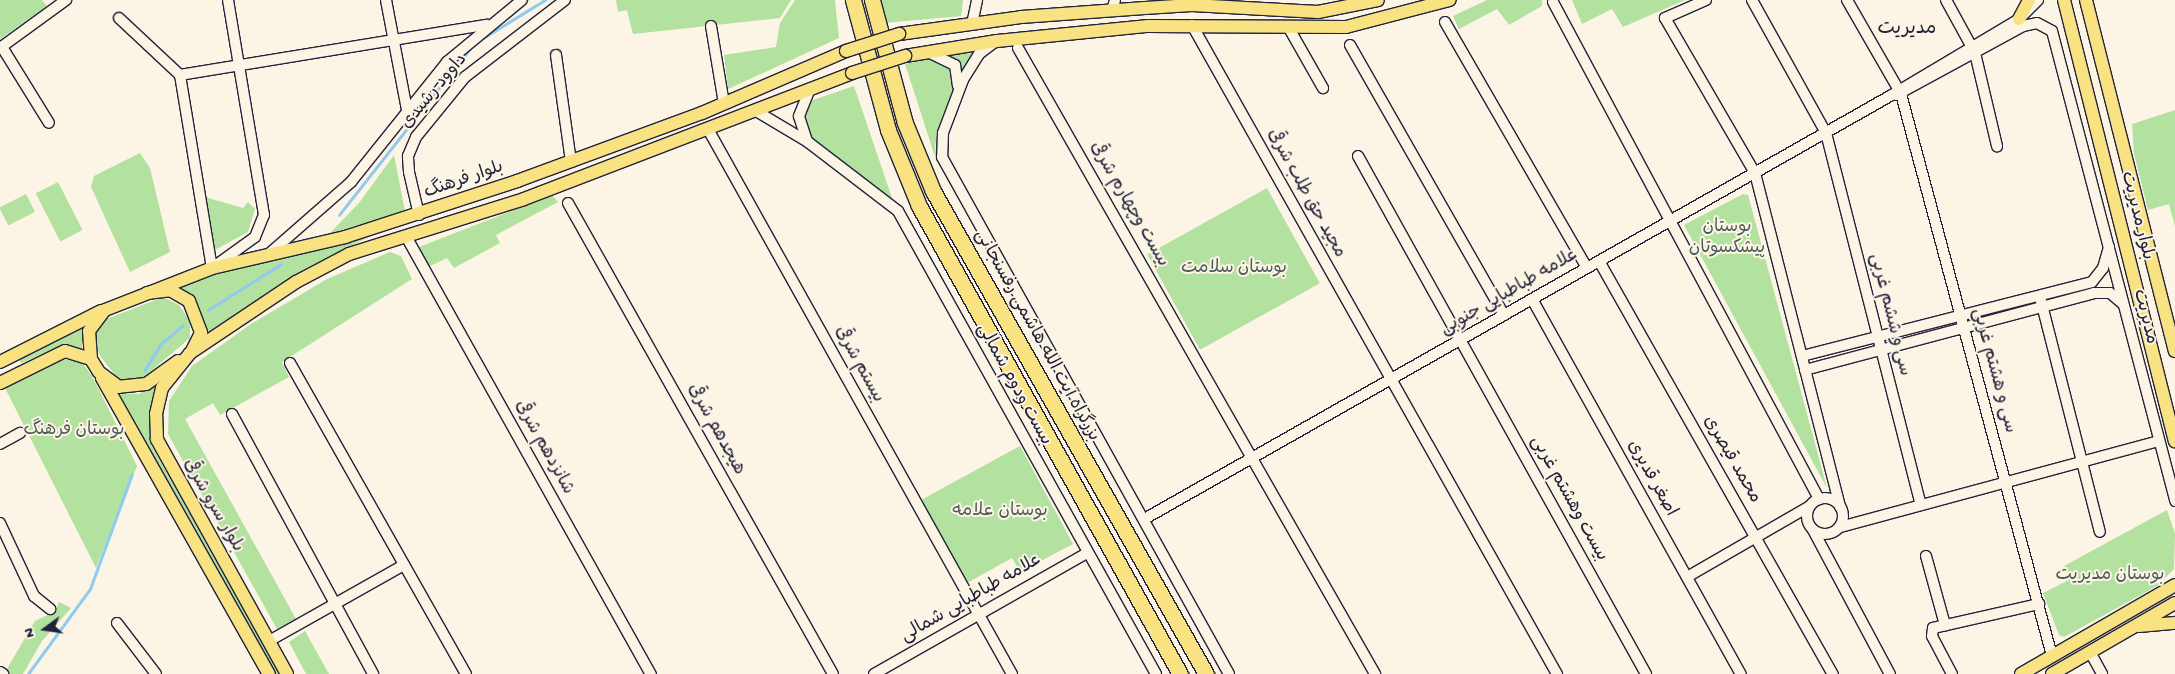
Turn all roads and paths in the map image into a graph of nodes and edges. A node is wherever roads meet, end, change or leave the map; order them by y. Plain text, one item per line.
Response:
1 (66, 0) edge
2 (228, 0) edge
3 (386, 0) edge
4 (522, 0) edge
5 (565, 0) edge
6 (853, 0) edge
7 (872, 0) edge
8 (977, 0) edge
9 (1378, 0) edge
10 (1450, 0) edge
11 (1706, 0) edge
12 (1752, 0) edge
13 (1847, 0) edge
14 (1946, 0) edge
15 (2029, 0) edge
16 (2038, 0) edge
17 (2064, 0) edge
18 (2086, 0) edge
19 (1553, 2) dead end
20 (1113, 5) edge
21 (119, 18) dead end
22 (2019, 19) junction
23 (1445, 22) dead end
24 (972, 24) junction
25 (1192, 24) junction
26 (490, 25) junction
27 (711, 26) dead end
28 (1290, 30) junction
29 (393, 41) junction
30 (997, 41) junction
31 (1350, 45) dead end
32 (1, 47) edge
33 (1018, 48) dead end
34 (1973, 50) junction
35 (924, 52) junction
36 (556, 55) dead end
37 (2060, 56) junction
38 (2078, 58) junction
39 (239, 64) junction
40 (180, 75) junction
41 (1323, 88) dead end
42 (810, 89) junction
43 (1900, 91) junction
44 (956, 97) junction
45 (724, 104) junction
46 (756, 111) junction
47 (408, 114) junction
48 (49, 123) dead end
49 (709, 130) junction
50 (1826, 133) junction
51 (808, 142) junction
52 (1997, 146) dead end
53 (1358, 156) dead end
54 (571, 162) junction
55 (1755, 173) junction
56 (568, 203) dead end
57 (419, 215) junction
58 (2141, 218) junction
59 (1671, 220) junction
60 (2120, 224) junction
61 (407, 238) junction
62 (2109, 247) junction
63 (270, 253) junction
64 (1599, 261) junction
65 (212, 268) junction
66 (1587, 268) junction
67 (147, 293) junction
68 (2040, 296) junction
69 (1532, 300) junction
70 (2123, 304) junction
71 (2043, 307) junction
72 (105, 310) junction
73 (1504, 315) junction
74 (1961, 316) junction
75 (2145, 323) junction
76 (1964, 328) junction
77 (2132, 336) junction
78 (1878, 337) junction
79 (1460, 340) junction
80 (2134, 347) junction
81 (2152, 349) junction
82 (1881, 350) junction
83 (2175, 351) edge
84 (190, 353) junction
85 (1802, 356) junction
86 (91, 359) junction
87 (0, 362) edge
88 (290, 363) dead end
89 (1805, 370) junction
90 (99, 372) junction
91 (1391, 379) junction
92 (0, 383) edge
93 (232, 414) dead end
94 (20, 433) dead end
95 (2174, 437) edge
96 (2159, 441) junction
97 (0, 444) edge
98 (1254, 457) junction
99 (2082, 462) junction
100 (2006, 482) junction
101 (1819, 499) junction
102 (2175, 501) edge
103 (1921, 505) junction
104 (1810, 506) junction
105 (1840, 507) junction
106 (1146, 518) junction
107 (0, 523) edge
108 (1840, 527) junction
109 (1813, 530) junction
110 (2100, 532) dead end
111 (1756, 537) junction
112 (1087, 553) junction
113 (1926, 556) dead end
114 (404, 565) junction
115 (1687, 577) junction
116 (2174, 585) edge
117 (2175, 603) edge
118 (335, 604) junction
119 (2039, 604) junction
120 (50, 609) dead end
121 (979, 614) junction
122 (117, 623) dead end
123 (2175, 623) edge
124 (1945, 625) junction
125 (2137, 627) junction
126 (269, 641) junction
127 (2090, 652) junction
128 (2052, 656) junction
129 (156, 674) edge
130 (269, 674) edge
131 (287, 674) edge
132 (372, 674) edge
133 (466, 674) edge
134 (651, 674) edge
135 (833, 674) edge
136 (874, 674) edge
137 (1012, 674) edge
138 (1156, 674) edge
139 (1180, 674) edge
140 (1206, 674) edge
141 (1229, 674) edge
142 (1376, 674) edge
143 (1557, 674) edge
144 (1646, 674) edge
145 (1741, 674) edge
146 (1834, 674) edge
147 (1890, 674) edge
148 (1952, 674) edge
149 (2021, 674) edge
150 (2052, 674) edge
151 (2102, 674) edge

1 - 32 street
2 - 39 street
3 - 29 street
4 - 26 street
5 - 57 street, داوود رشیدی
6 - 139 highway
7 - 140 highway, بزرگراه آیت الله هاشمی رفسنجانی
8 - 24 street
9 - 20 main road
10 - 28 main road
11 - 55 street
12 - 50 street, سی و ششم غربی
13 - 43 street, سی و هشتم غربی
14 - 34 street
15 - 22 main road
16 - 22 street, علامه طباطبایی جنوبی
17 - 38 main road, بلوار مدیریت
18 - 58 main road, بلوار مدیریت
19 - 59 street
20 - 24 main road
21 - 40 street
22 - 34 street, علامه طباطبایی جنوبی
23 - 66 street
24 - 45 main road, بلوار فرهنگ, bridge
25 - 28 main road
25 - 30 main road
25 - 91 street, مجید حق طلب شرقی
26 - 29 street
26 - 47 street
27 - 45 street
28 - 41 street
29 - 39 street
29 - 47 street
30 - 35 main road, بلوار فرهنگ
30 - 44 street
31 - 73 street
32 - 48 street
33 - 98 street, بیست وچهارم شرقی
34 - 37 street, علامه طباطبایی جنوبی
34 - 43 street, علامه طباطبایی جنوبی
34 - 52 street
35 - 42 main road, بلوار فرهنگ, bridge
35 - 44 street
36 - 54 street
37 - 38 street
37 - 62 street, مدیریت
38 - 60 main road, بلوار مدیریت
39 - 40 street
39 - 65 street
40 - 65 street
42 - 46 main road, بلوار فرهنگ
42 - 51 street
43 - 50 street, علامه طباطبایی جنوبی
43 - 74 street, سی و هشتم غربی
44 - 106 street
45 - 54 main road, بلوار فرهنگ
46 - 49 main road, بلوار فرهنگ
46 - 51 street, بیست ودوم شمالی
47 - 63 street
49 - 61 main road, بلوار فرهنگ
49 - 121 street, بیستم شرقی
50 - 55 street, علامه طباطبایی جنوبی
50 - 78 street, سی و ششم غربی
51 - 112 street, بیست ودوم شمالی
53 - 79 street, بیست وهشتم غربی
54 - 57 main road, بلوار فرهنگ
55 - 59 street, علامه طباطبایی جنوبی
55 - 85 street
56 - 135 street, هیجدهم شرقی
57 - 61 main road
57 - 63 main road, بلوار فرهنگ
58 - 60 main road
58 - 83 main road, بلوار مدیریت
59 - 64 street, علامه طباطبایی جنوبی
59 - 101 street
60 - 75 main road, بلوار مدیریت
61 - 84 main road, بلوار فرهنگ
61 - 134 street, شانزدهم شرقی
62 - 68 street
62 - 70 street, مدیریت
63 - 65 main road, بلوار فرهنگ
64 - 66 street, علامه طباطبایی جنوبی
64 - 111 street, محمد قیصری
65 - 67 main road, بلوار فرهنگ
66 - 69 street, علامه طباطبایی جنوبی
67 - 72 main road
67 - 84 main road
68 - 71 street
68 - 74 street
69 - 73 street, علامه طباطبایی جنوبی
69 - 115 street, اصغر قدیری
70 - 71 street
70 - 77 street, مدیریت
71 - 76 street
71 - 99 street
72 - 86 main road
72 - 87 main road
73 - 79 street, علامه طباطبایی جنوبی
74 - 76 street, سی و هشتم غربی
74 - 78 street
75 - 77 street
75 - 81 main road, بلوار مدیریت
76 - 82 street
76 - 100 street, سی و هشتم غربی
77 - 80 street, مدیریت
78 - 82 street, سی و ششم غربی
78 - 85 street
79 - 91 street, علامه طباطبایی جنوبی
79 - 144 street, بیست وهشتم غربی
80 - 81 street
80 - 96 street, مدیریت
81 - 95 main road, بلوار مدیریت
82 - 89 street
82 - 103 street, سی و ششم غربی
84 - 90 main road
84 - 126 main road, بلوار سرو شرقی
85 - 89 street
86 - 90 main road
86 - 92 main road
88 - 114 street
89 - 105 street
90 - 130 main road, بلوار سرو شرقی
91 - 98 street, علامه طباطبایی جنوبی
91 - 143 street, مجید حق طلب شرقی
93 - 118 street
94 - 97 street
96 - 99 street
96 - 102 street, مدیریت
98 - 106 street, علامه طباطبایی جنوبی
98 - 142 street, بیست وچهارم شرقی
99 - 100 street
99 - 110 street
100 - 103 street
100 - 119 street, سی و هشتم غربی
101 - 104 street
101 - 105 street
103 - 108 street
104 - 109 street
104 - 111 street
105 - 108 street
106 - 141 street
107 - 120 street
108 - 109 street
109 - 147 street
111 - 115 street
111 - 146 street, محمد قیصری
112 - 121 street, علامه طباطبایی شمالی
112 - 138 street, بیست ودوم شمالی
113 - 124 street
114 - 118 street
114 - 133 street
115 - 145 street, اصغر قدیری
116 - 128 main road
117 - 125 main road
118 - 126 street
118 - 132 street
119 - 124 street
119 - 128 street, سی و هشتم غربی
121 - 136 street, علامه طباطبایی شمالی
121 - 137 street, بیستم شرقی
122 - 129 street
123 - 125 main road
124 - 148 street
125 - 127 main road
126 - 131 main road, بلوار سرو شرقی
127 - 150 main road
127 - 151 street
128 - 149 main road

